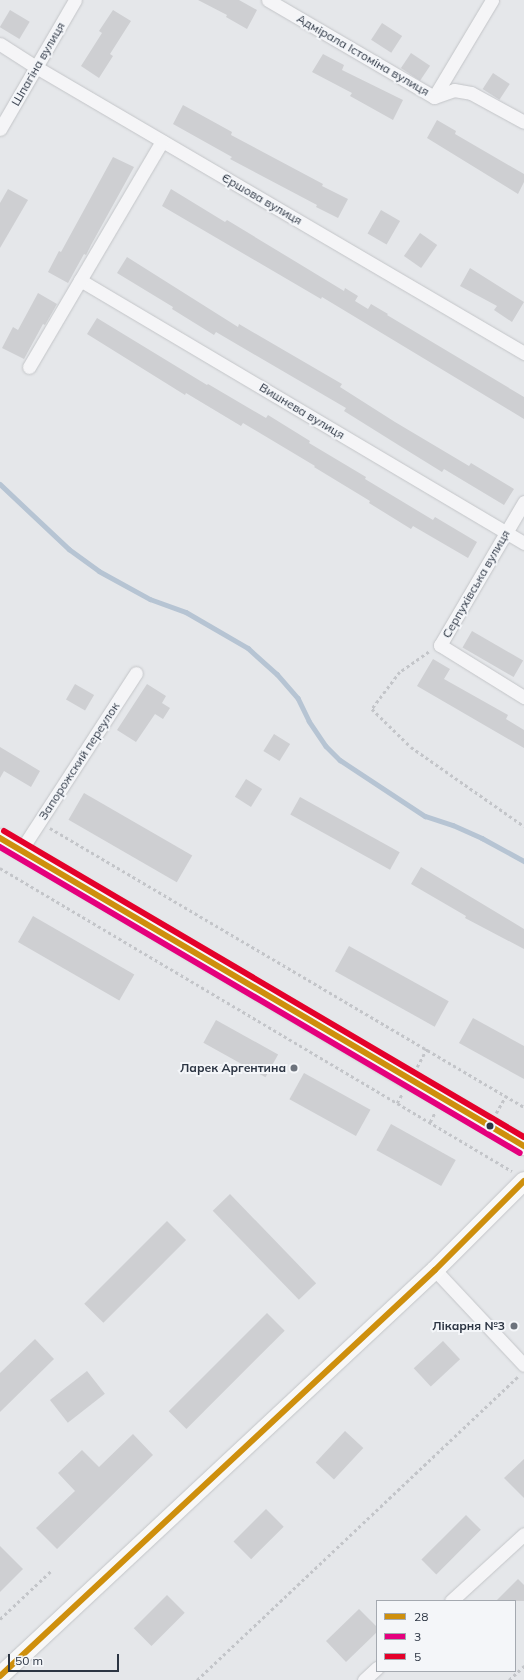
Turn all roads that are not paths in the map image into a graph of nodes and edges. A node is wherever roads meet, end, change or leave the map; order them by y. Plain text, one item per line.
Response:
1 (75, 0) edge
2 (268, 0) edge
3 (492, 0) edge
4 (286, 5) edge
5 (0, 44) edge
6 (36, 67) junction
7 (434, 97) junction
8 (524, 122) edge
9 (0, 129) edge
10 (162, 141) junction
11 (80, 280) junction
12 (524, 353) edge
13 (29, 367) dead end
14 (524, 502) edge
15 (507, 532) junction
16 (524, 543) edge
17 (136, 673) dead end
18 (524, 697) edge
19 (0, 838) edge
20 (21, 850) junction
21 (524, 1146) edge
22 (521, 1178) edge
23 (435, 1270) junction
24 (521, 1370) edge
25 (524, 1534) edge
26 (452, 1600) edge
27 (376, 1669) edge
28 (0, 1676) edge
29 (364, 1680) edge

1 - 6 street, Шпагіна вулиця
2 - 4 street, Адмірала Істоміна вулиця
3 - 7 street
4 - 7 street, Адмірала Істоміна вулиця
5 - 6 street, Єршова вулиця
6 - 9 street, Шпагіна вулиця
6 - 10 street, Єршова вулиця
7 - 8 street, Адмірала Істоміна вулиця
10 - 11 street
10 - 12 street, Єршова вулиця
11 - 13 street
11 - 15 street, Вишнева вулиця
14 - 15 street, Серпухівська вулиця
15 - 16 street, Вишнева вулиця
15 - 18 street, Серпухівська вулиця
17 - 20 street, Запорожский переулок
19 - 20 street
20 - 21 street
22 - 23 street
23 - 24 street
23 - 28 street
25 - 26 street
27 - 29 street

